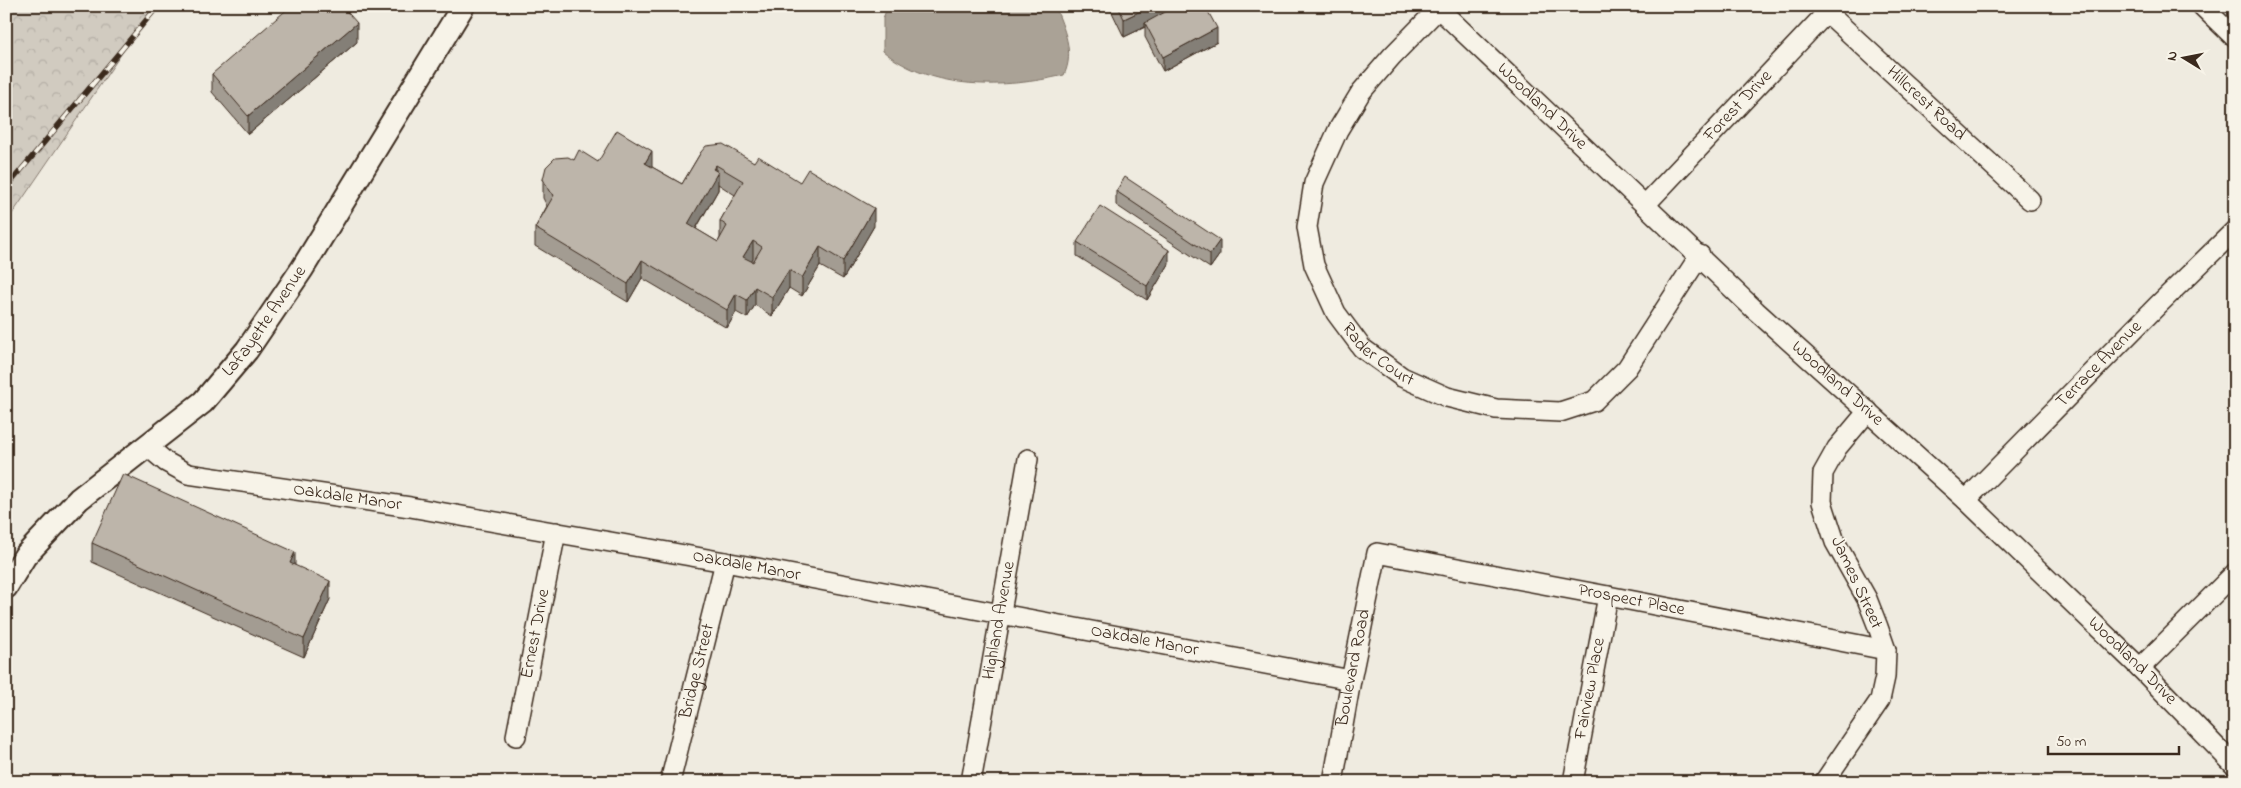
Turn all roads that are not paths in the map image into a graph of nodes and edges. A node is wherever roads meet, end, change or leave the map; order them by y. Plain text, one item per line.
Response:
1 (463, 6) edge
2 (2202, 6) edge
3 (1437, 8) edge
4 (1827, 8) edge
5 (2235, 38) edge
6 (2030, 200) dead end
7 (1645, 205) junction
8 (2235, 230) edge
9 (1700, 255) junction
10 (1868, 411) junction
11 (148, 446) junction
12 (1028, 459) dead end
13 (1966, 500) junction
14 (556, 532) junction
15 (1377, 553) joint
16 (725, 562) junction
17 (2235, 573) edge
18 (6, 587) edge
19 (1608, 596) junction
20 (1001, 615) junction
21 (1886, 650) junction
22 (2140, 668) junction
23 (1351, 680) junction
24 (516, 736) dead end
25 (2235, 766) edge
26 (670, 782) edge
27 (971, 782) edge
28 (1333, 782) edge
29 (1573, 782) edge
30 (1824, 782) edge

1 - 11 main road, Lafayette Avenue
2 - 5 street
3 - 7 street, Woodland Drive
3 - 9 street, Rader Court
4 - 6 street, Hillcrest Road
4 - 7 street, Forest Drive
7 - 9 street, Woodland Drive
8 - 13 street, Terrace Avenue
9 - 10 street, Woodland Drive
10 - 13 street, Woodland Drive
10 - 21 street, James Street
11 - 14 street, Oakdale Manor
11 - 18 main road, Lafayette Avenue
12 - 20 street, Highland Avenue
13 - 22 street, Woodland Drive
14 - 16 street, Oakdale Manor
14 - 24 street, Ernest Drive
15 - 19 street, Prospect Place
15 - 23 street, Boulevard Road
16 - 20 street, Oakdale Manor
16 - 26 street, Bridge Street
17 - 22 street
19 - 21 street, Prospect Place
19 - 29 street, Fairview Place
20 - 23 street, Oakdale Manor
20 - 27 street, Highland Avenue
21 - 30 street, James Street
22 - 25 street, Woodland Drive
23 - 28 street, Boulevard Road

